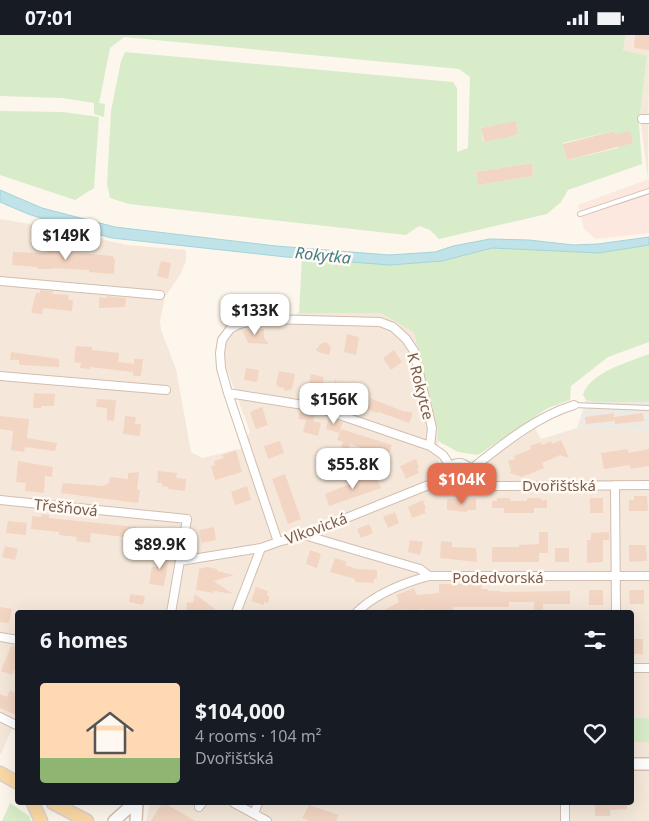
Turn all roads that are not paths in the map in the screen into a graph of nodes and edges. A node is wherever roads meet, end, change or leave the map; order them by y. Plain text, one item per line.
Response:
1 (649, 191) edge
2 (580, 214) dead end
3 (0, 281) edge
4 (160, 295) dead end
5 (0, 376) edge
6 (166, 390) dead end
7 (228, 393) junction
8 (574, 405) joint
9 (649, 408) edge
10 (430, 445) junction
11 (450, 466) junction
12 (470, 470) junction
13 (448, 481) junction
14 (470, 481) junction
15 (615, 485) junction
16 (649, 485) edge
17 (0, 500) edge
18 (304, 535) junction
19 (278, 542) junction
20 (261, 549) junction
21 (180, 561) junction
22 (649, 576) edge
23 (429, 577) junction
24 (617, 577) junction
25 (172, 610) edge
26 (237, 610) edge
27 (359, 610) edge
28 (616, 610) edge
29 (0, 637) edge
30 (15, 640) edge
31 (634, 668) edge
32 (649, 668) edge
33 (0, 717) edge
34 (15, 724) edge
35 (634, 764) edge
36 (649, 764) edge
37 (0, 773) edge
38 (15, 781) edge
39 (33, 805) edge
40 (57, 805) edge
41 (132, 805) edge
42 (137, 805) edge
43 (238, 805) edge
44 (257, 805) edge
45 (565, 805) edge
46 (254, 814) junction
47 (41, 821) edge
48 (86, 821) edge
49 (114, 821) edge
50 (136, 821) edge
51 (267, 821) edge
52 (565, 821) edge

1 - 2 lane
3 - 4 street
5 - 6 street
7 - 10 street
7 - 10 street, K Rokytce
7 - 19 street, K Rokytce
8 - 9 lane
8 - 12 street
10 - 11 street
11 - 12 street
11 - 13 street
12 - 14 street
13 - 14 street
13 - 18 street, Vlkovická
14 - 15 street, Dvořišťská
15 - 16 street, Dvořišťská
15 - 24 street
17 - 21 street, Třešňová
18 - 19 street, Vlkovická
18 - 23 street
19 - 20 street, Vlkovická
20 - 21 street, Vlkovická
20 - 26 street
21 - 25 street, Třešňová
22 - 24 street, Podedvorská
23 - 24 street, Podedvorská
23 - 27 street, Podedvorská
24 - 28 street
29 - 30 street
31 - 32 street
33 - 34 street
35 - 36 street
37 - 38 main road
39 - 47 main road
40 - 48 main road
41 - 49 street
42 - 50 street
43 - 46 street
44 - 46 street
45 - 52 street
46 - 51 street

